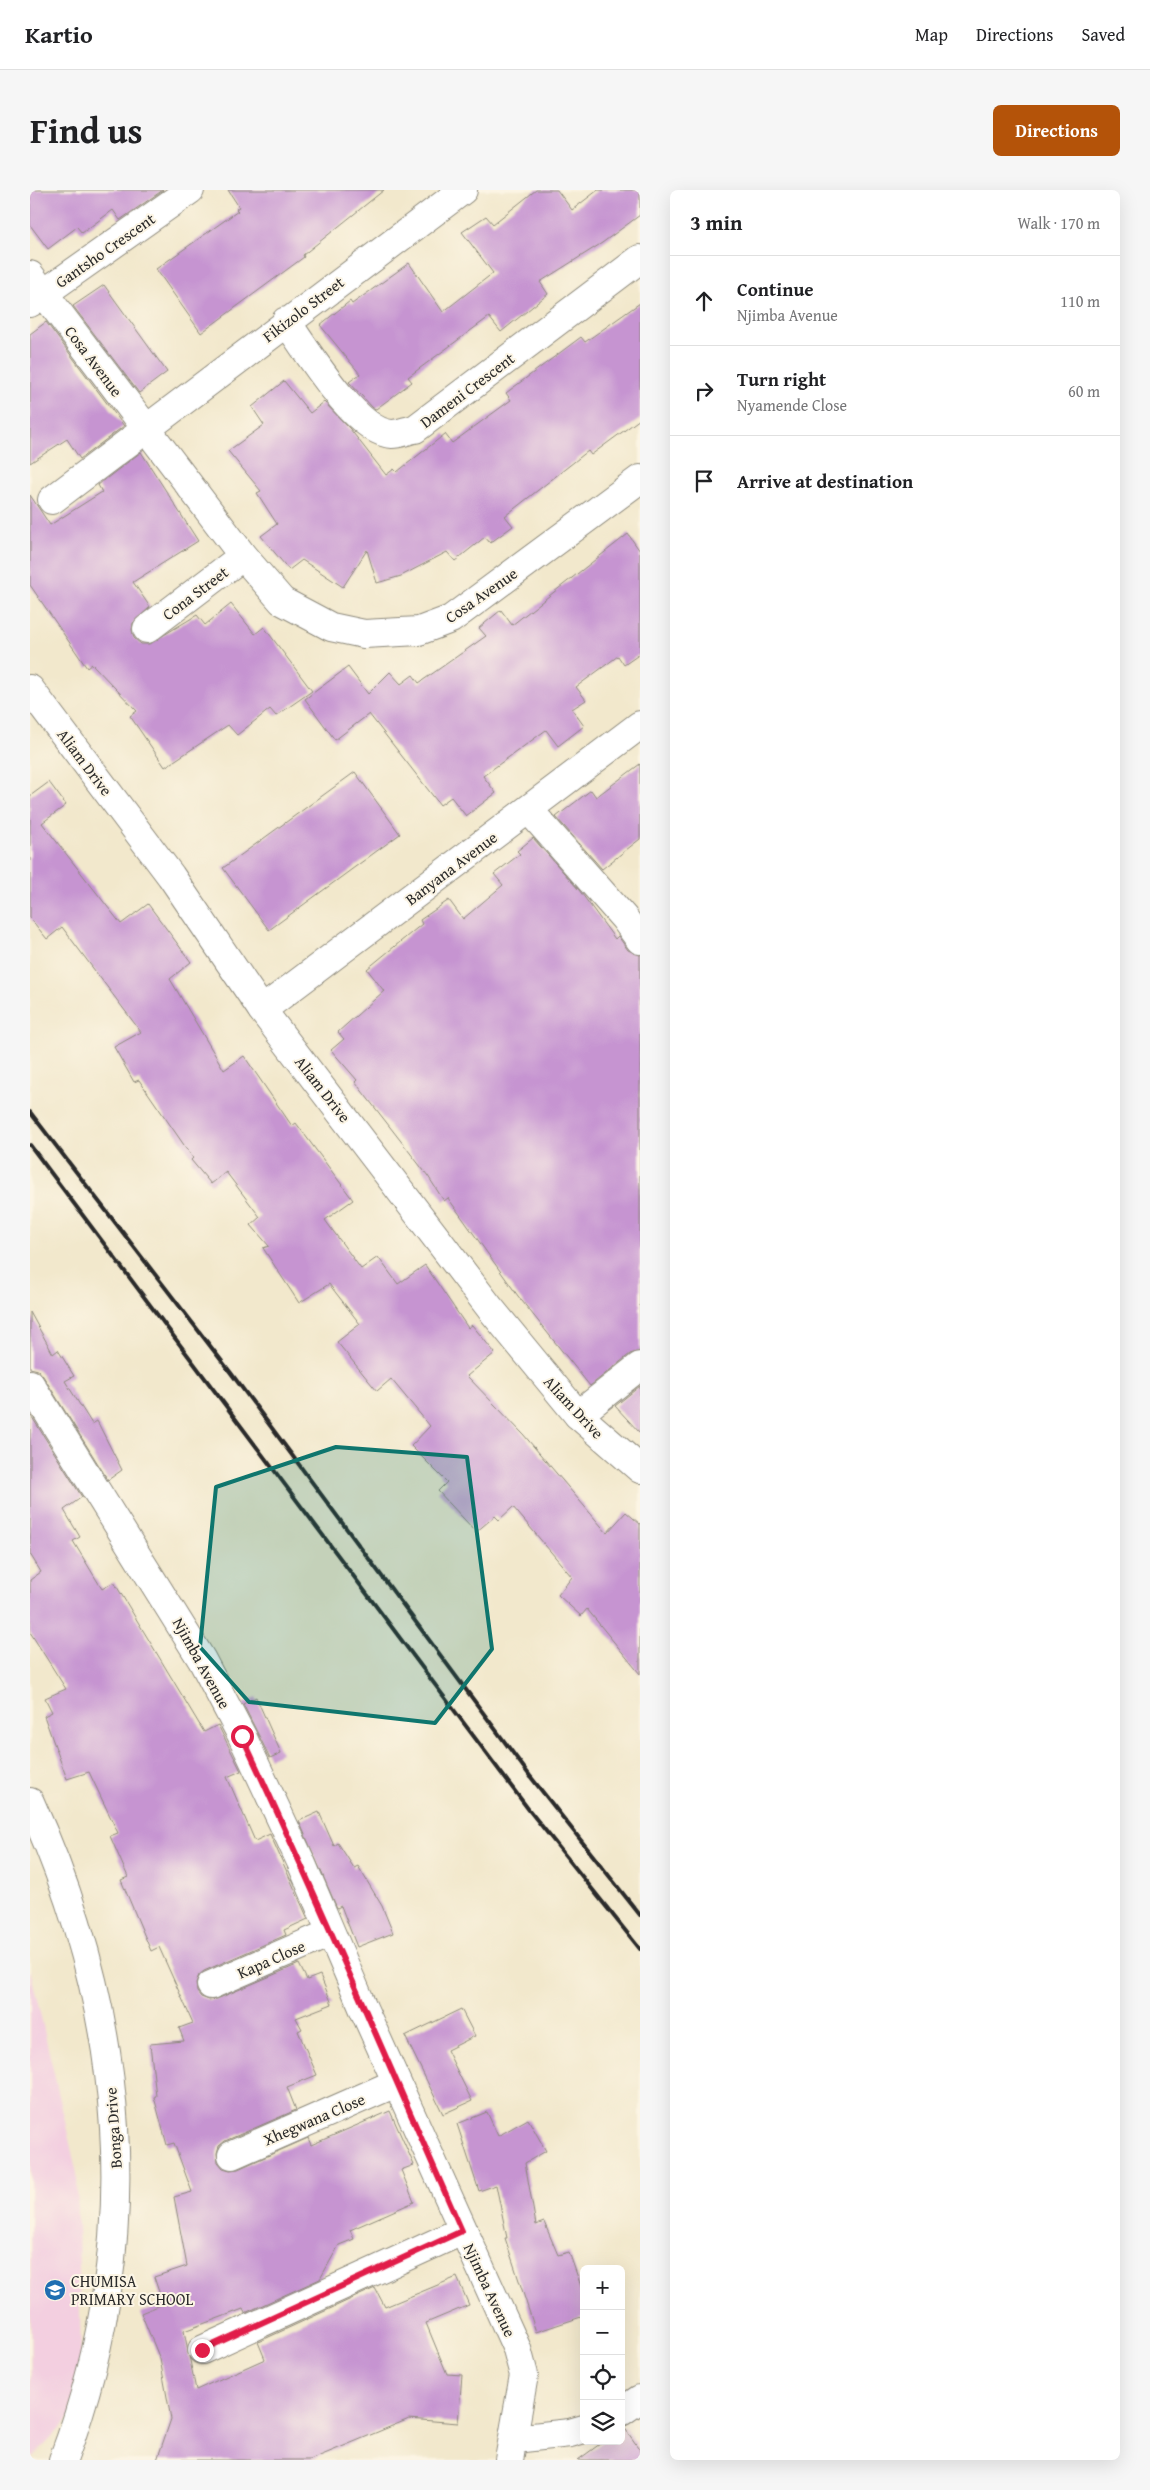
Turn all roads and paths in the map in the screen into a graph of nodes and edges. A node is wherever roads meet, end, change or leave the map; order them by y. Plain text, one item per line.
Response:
1 (190, 190) edge
2 (462, 190) edge
3 (640, 259) edge
4 (34, 290) edge
5 (286, 322) junction
6 (145, 429) junction
7 (640, 479) edge
8 (52, 500) dead end
9 (243, 556) junction
10 (147, 629) dead end
11 (30, 689) edge
12 (640, 725) edge
13 (529, 810) junction
14 (640, 940) edge
15 (262, 1010) junction
16 (640, 1366) edge
17 (30, 1384) edge
18 (578, 1415) junction
19 (640, 1469) edge
20 (30, 1802) edge
21 (330, 1933) junction
22 (211, 1985) dead end
23 (396, 2083) junction
24 (232, 2155) dead end
25 (462, 2231) junction
26 (202, 2350) dead end
27 (640, 2398) edge
28 (625, 2409) edge
29 (580, 2431) edge
30 (512, 2449) edge
31 (63, 2460) edge

1 - 4 street, Gantsho Crescent
2 - 5 street, Fikizolo Street
3 - 5 street, Dameni Crescent
4 - 6 street, Cosa Avenue
5 - 6 street, Fikizolo Street
6 - 8 street
6 - 9 street, Cosa Avenue
7 - 9 street, Cosa Avenue
9 - 10 street, Cona Street
11 - 15 street, Aliam Drive
12 - 13 street, Banyana Avenue
13 - 14 street
13 - 15 street, Banyana Avenue
15 - 18 street, Aliam Drive
16 - 18 street
17 - 21 street, Njimba Avenue
18 - 19 street, Aliam Drive
20 - 31 street, Bonga Drive
21 - 22 street, Kapa Close
21 - 23 street, Njimba Avenue
23 - 24 street, Xhegwana Close
23 - 25 street, Njimba Avenue
25 - 26 street
25 - 30 street, Njimba Avenue
27 - 28 street
29 - 30 street

